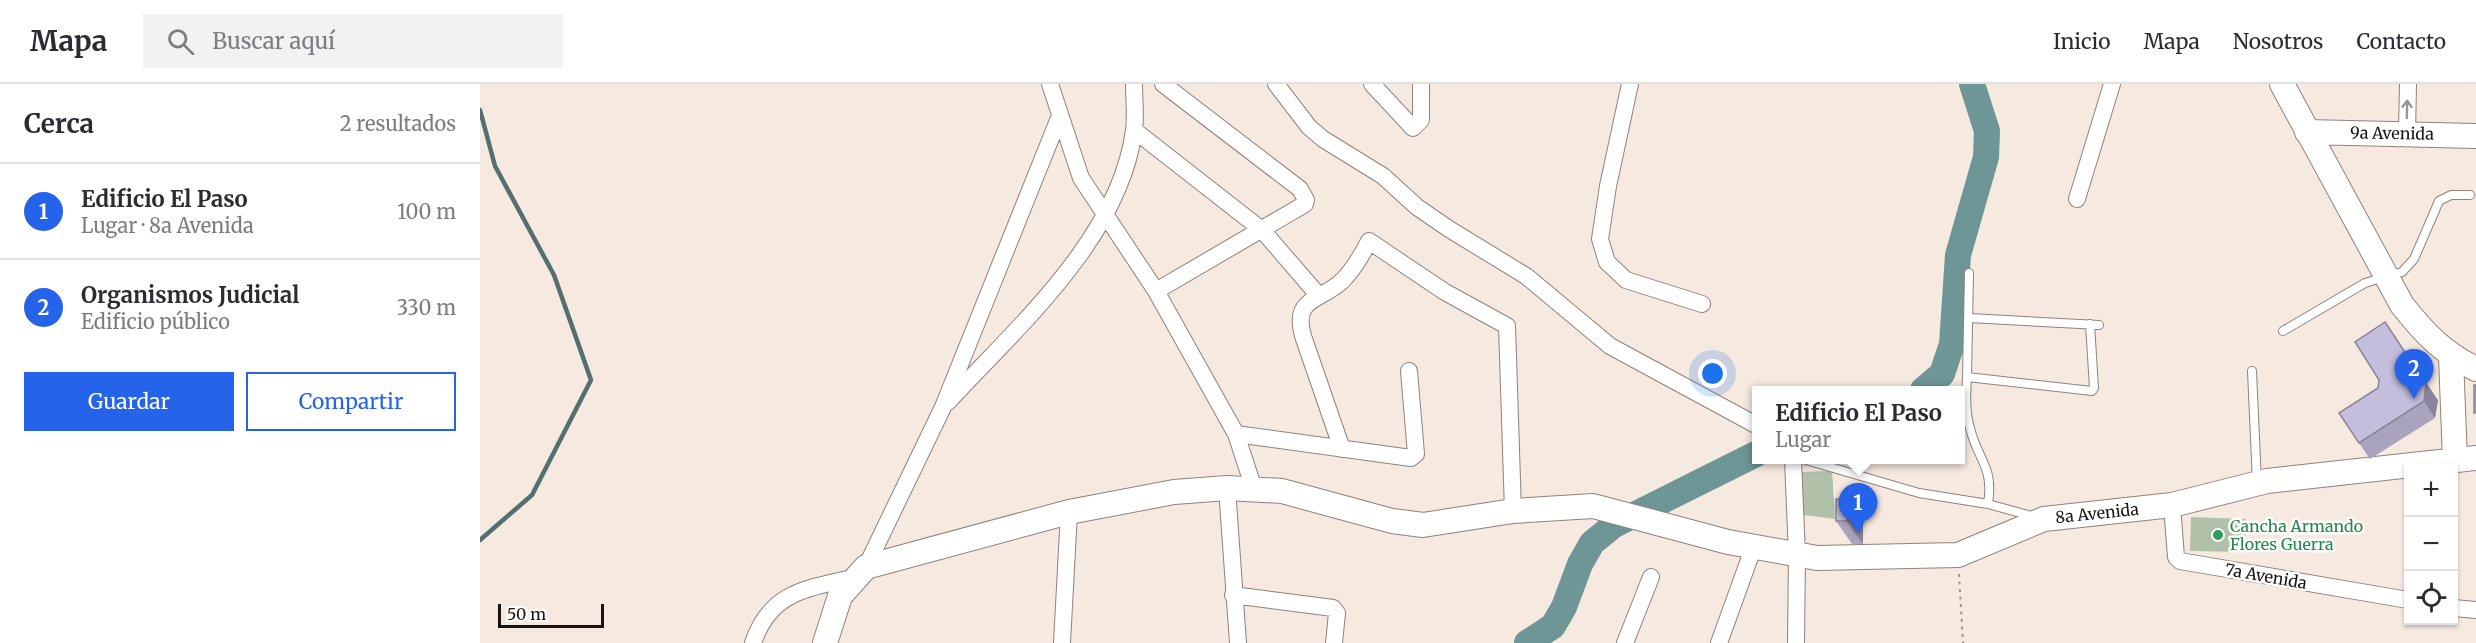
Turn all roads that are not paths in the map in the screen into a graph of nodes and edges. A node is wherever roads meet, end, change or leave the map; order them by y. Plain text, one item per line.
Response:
1 (1050, 84) edge
2 (1134, 84) edge
3 (1163, 84) edge
4 (1276, 84) edge
5 (1372, 84) edge
6 (1421, 84) edge
7 (1630, 84) edge
8 (2112, 84) edge
9 (2282, 84) edge
10 (2408, 84) edge
11 (1059, 118) junction
12 (1134, 130) junction
13 (2307, 132) junction
14 (2407, 134) junction
15 (2476, 136) edge
16 (2470, 195) dead end
17 (2077, 199) dead end
18 (1105, 213) junction
19 (1262, 230) junction
20 (1969, 273) dead end
21 (2385, 277) junction
22 (1156, 291) junction
23 (1320, 296) junction
24 (1702, 304) dead end
25 (1969, 318) junction
26 (2283, 331) dead end
27 (2451, 357) junction
28 (2476, 369) edge
29 (1409, 371) dead end
30 (2252, 371) dead end
31 (1966, 377) junction
32 (943, 407) junction
33 (1752, 423) edge
34 (1236, 434) junction
35 (1342, 449) junction
36 (2470, 461) edge
37 (1793, 464) edge
38 (1823, 464) edge
39 (2257, 483) junction
40 (1227, 488) junction
41 (1254, 489) junction
42 (1988, 504) junction
43 (2172, 505) junction
44 (1513, 511) junction
45 (1069, 512) junction
46 (2044, 519) junction
47 (1754, 546) junction
48 (1797, 555) junction
49 (861, 572) junction
50 (1651, 577) dead end
51 (1233, 595) junction
52 (2404, 599) edge
53 (2458, 608) edge
54 (2476, 610) edge
55 (753, 643) edge
56 (825, 643) edge
57 (1062, 643) edge
58 (1238, 643) edge
59 (1334, 643) edge
60 (1625, 643) edge
61 (1719, 643) edge
62 (1796, 643) edge

1 - 11 street
2 - 12 street
3 - 19 street
4 - 33 street
5 - 6 street
7 - 24 street
8 - 17 street
9 - 13 street
14 -> 10 street
11 - 18 street
11 - 32 street
12 - 18 street
12 - 19 street
13 - 14 street, 9a Avenida
13 - 21 street
14 - 15 street, 9a Avenida
16 - 21 lane
18 - 22 street
18 - 32 street
19 - 22 street
19 - 23 street
20 - 25 lane
21 - 26 lane
21 - 27 street
22 - 34 street
23 - 35 street
23 - 44 street
25 - 31 lane
25 - 31 lane
27 - 28 street
27 - 36 street
29 - 35 street
30 - 39 lane
31 - 42 lane
32 - 49 street
34 - 35 street
34 - 41 street
36 - 39 street, 8a Avenida
37 - 48 street
38 - 42 lane
39 - 43 street, 8a Avenida
40 - 41 street, 8a Avenida
40 - 45 street, 8a Avenida
40 - 51 street
41 - 44 street, 8a Avenida
42 - 46 lane
43 - 46 street, 8a Avenida
43 - 52 street, 7a Avenida
44 - 47 street, 8a Avenida
45 - 49 street, 8a Avenida
45 - 57 street
46 - 48 street, 8a Avenida
47 - 48 street, 8a Avenida
47 - 61 street
48 - 62 street
49 - 55 street
49 - 56 street
50 - 60 street
51 - 58 street
51 - 59 street
53 - 54 street

